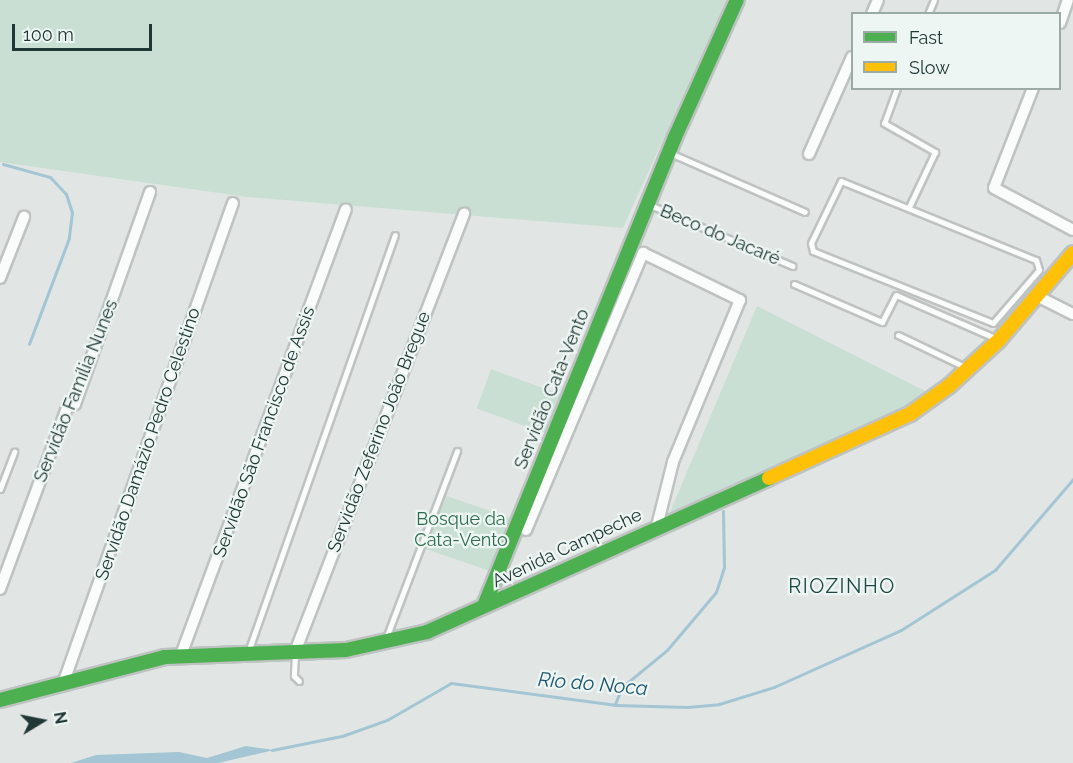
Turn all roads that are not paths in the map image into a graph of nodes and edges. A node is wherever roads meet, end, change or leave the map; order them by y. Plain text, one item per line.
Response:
1 (737, 0) edge
2 (742, 0) edge
3 (1068, 0) edge
4 (1061, 18) edge
5 (714, 59) junction
6 (851, 59) edge
7 (896, 90) edge
8 (1033, 90) edge
9 (672, 154) junction
10 (809, 154) dead end
11 (150, 192) dead end
12 (233, 203) dead end
13 (649, 204) junction
14 (909, 207) junction
15 (346, 210) dead end
16 (805, 212) dead end
17 (464, 213) dead end
18 (24, 217) dead end
19 (1073, 230) edge
20 (395, 235) dead end
21 (1073, 253) edge
22 (792, 266) dead end
23 (0, 278) edge
24 (795, 284) dead end
25 (1020, 294) junction
26 (1035, 299) junction
27 (1073, 314) edge
28 (898, 335) dead end
29 (999, 340) junction
30 (597, 342) junction
31 (969, 369) junction
32 (457, 451) dead end
33 (14, 452) dead end
34 (0, 489) edge
35 (657, 526) junction
36 (526, 530) dead end
37 (0, 589) edge
38 (484, 606) junction
39 (384, 645) junction
40 (295, 652) junction
41 (247, 653) junction
42 (181, 655) junction
43 (299, 681) dead end
44 (63, 684) junction
45 (0, 700) edge

1 - 5 main road, Servidão Cata-Vento
2 - 5 street, Servidão Cata-Vento
3 - 4 street
5 - 9 main road, Servidão Cata-Vento
6 - 10 street
7 - 14 lane
8 - 19 street
9 - 13 main road, Servidão Cata-Vento
9 - 16 lane
11 - 37 street, Servidão Família Nunes
12 - 44 street, Servidão Damázio Pedro Celestino
13 - 22 lane, Beco do Jacaré
13 - 30 main road, Servidão Cata-Vento
14 - 25 lane
14 - 25 lane
15 - 42 street, Servidão São Francisco de Assis
17 - 40 street, Servidão Zeferino João Bregue
18 - 23 street
20 - 41 lane
21 - 26 main road, Avenida Campeche
24 - 29 lane
25 - 26 lane
26 - 27 street
26 - 29 main road, Avenida Campeche
28 - 31 lane
29 - 31 main road, Avenida Campeche
30 - 35 street
30 - 36 street
30 - 38 main road, Servidão Cata-Vento
31 - 35 main road, Avenida Campeche
32 - 39 lane
33 - 34 lane
35 - 38 main road, Avenida Campeche
38 - 39 main road, Avenida Campeche
39 - 40 main road, Avenida Campeche
40 - 41 main road, Avenida Campeche
40 - 43 lane
41 - 42 main road, Avenida Campeche
42 - 44 main road, Avenida Campeche
44 - 45 main road, Avenida Campeche

